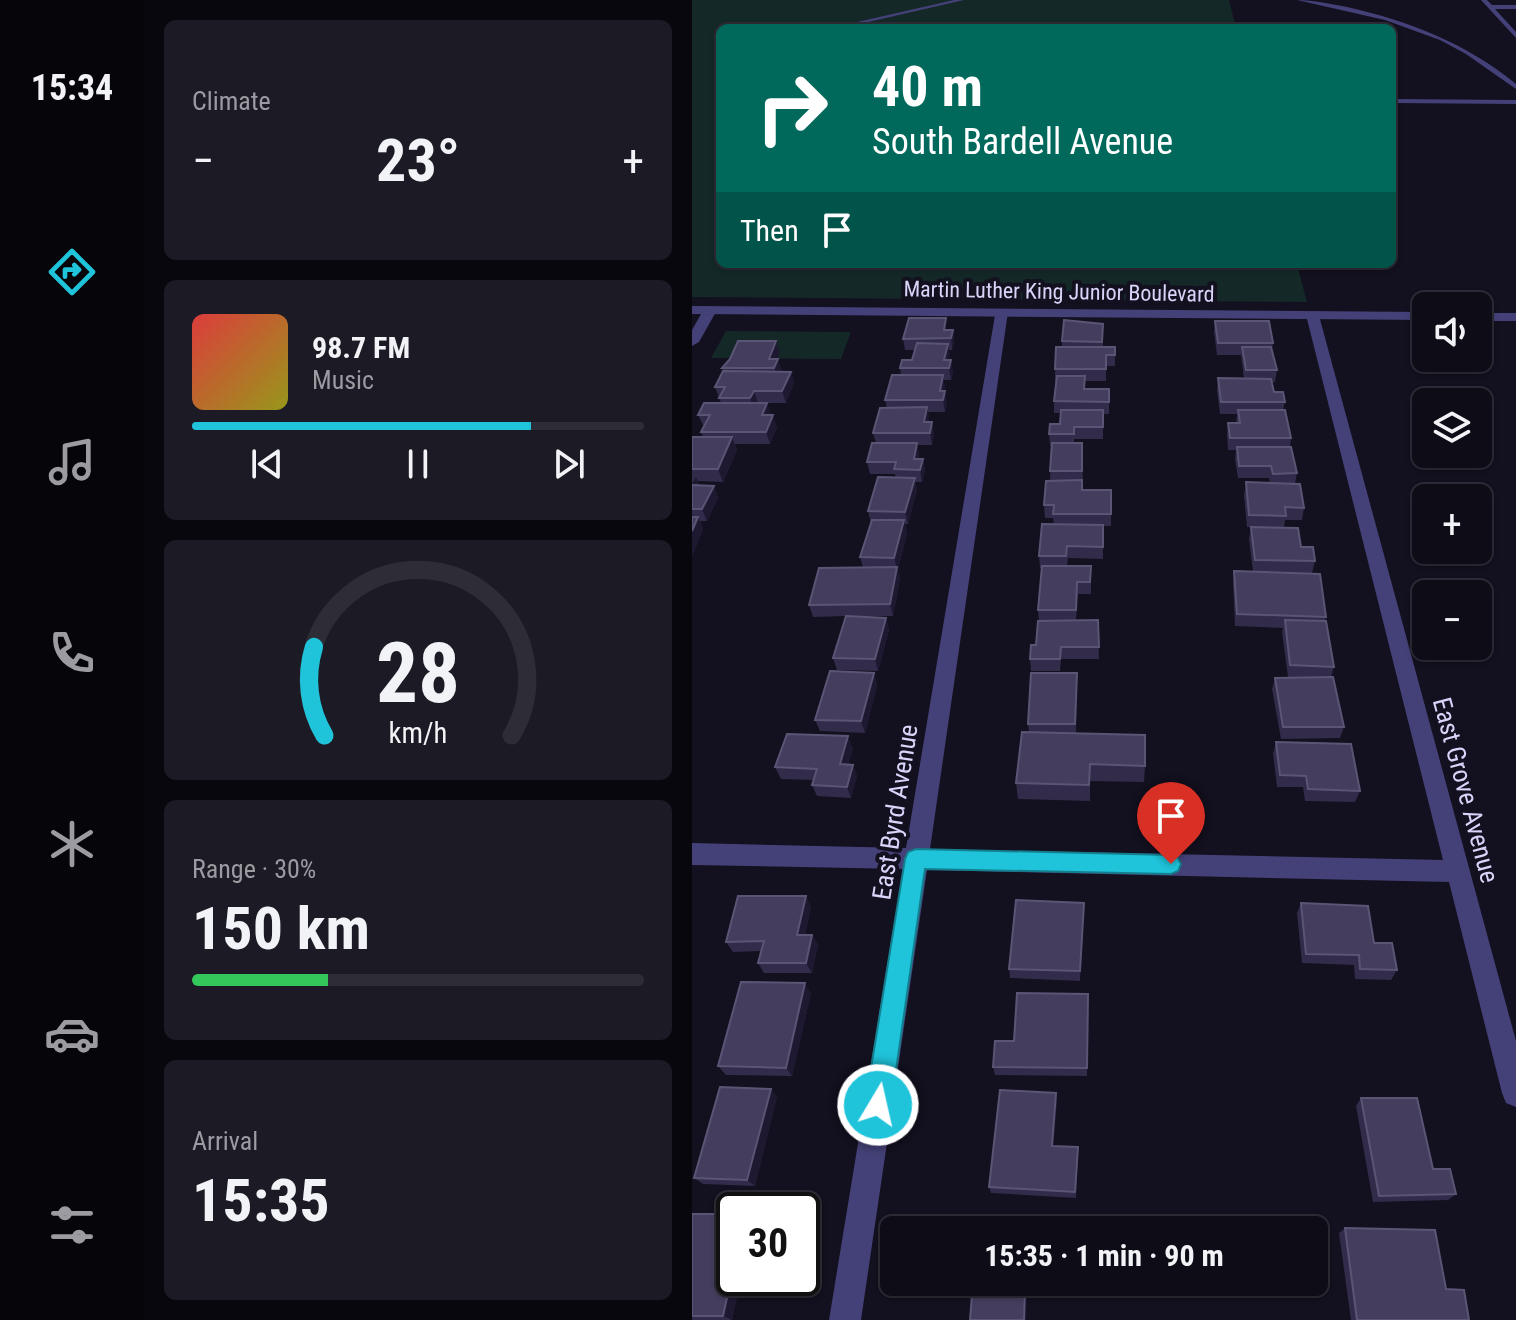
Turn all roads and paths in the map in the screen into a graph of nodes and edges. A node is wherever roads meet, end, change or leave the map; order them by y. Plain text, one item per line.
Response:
1 (961, 0) edge
2 (1300, 0) edge
3 (1484, 0) edge
4 (1490, 7) junction
5 (1516, 7) edge
6 (852, 24) edge
7 (1516, 36) edge
8 (1516, 87) edge
9 (1396, 101) edge
10 (1516, 102) edge
11 (692, 310) edge
12 (710, 310) junction
13 (1001, 312) junction
14 (1313, 315) junction
15 (1412, 316) edge
16 (1492, 317) edge
17 (1516, 317) edge
18 (692, 342) edge
19 (692, 854) edge
20 (916, 859) junction
21 (1458, 871) junction
22 (1516, 1093) edge
23 (845, 1320) edge

1 - 6 lane
2 - 8 lane
3 - 4 lane
4 - 5 lane
4 - 7 lane
9 - 10 lane
11 - 12 street, Martin Luther King Junior Boulevard
12 - 13 street, Martin Luther King Junior Boulevard
12 - 18 street
13 - 14 street, Martin Luther King Junior Boulevard
13 - 20 street, East Byrd Avenue
14 - 15 street, Martin Luther King Junior Boulevard
14 - 21 street, East Grove Avenue
16 - 17 street
19 - 20 street
20 - 21 street
20 - 23 street, East Byrd Avenue
21 - 22 street, East Grove Avenue

